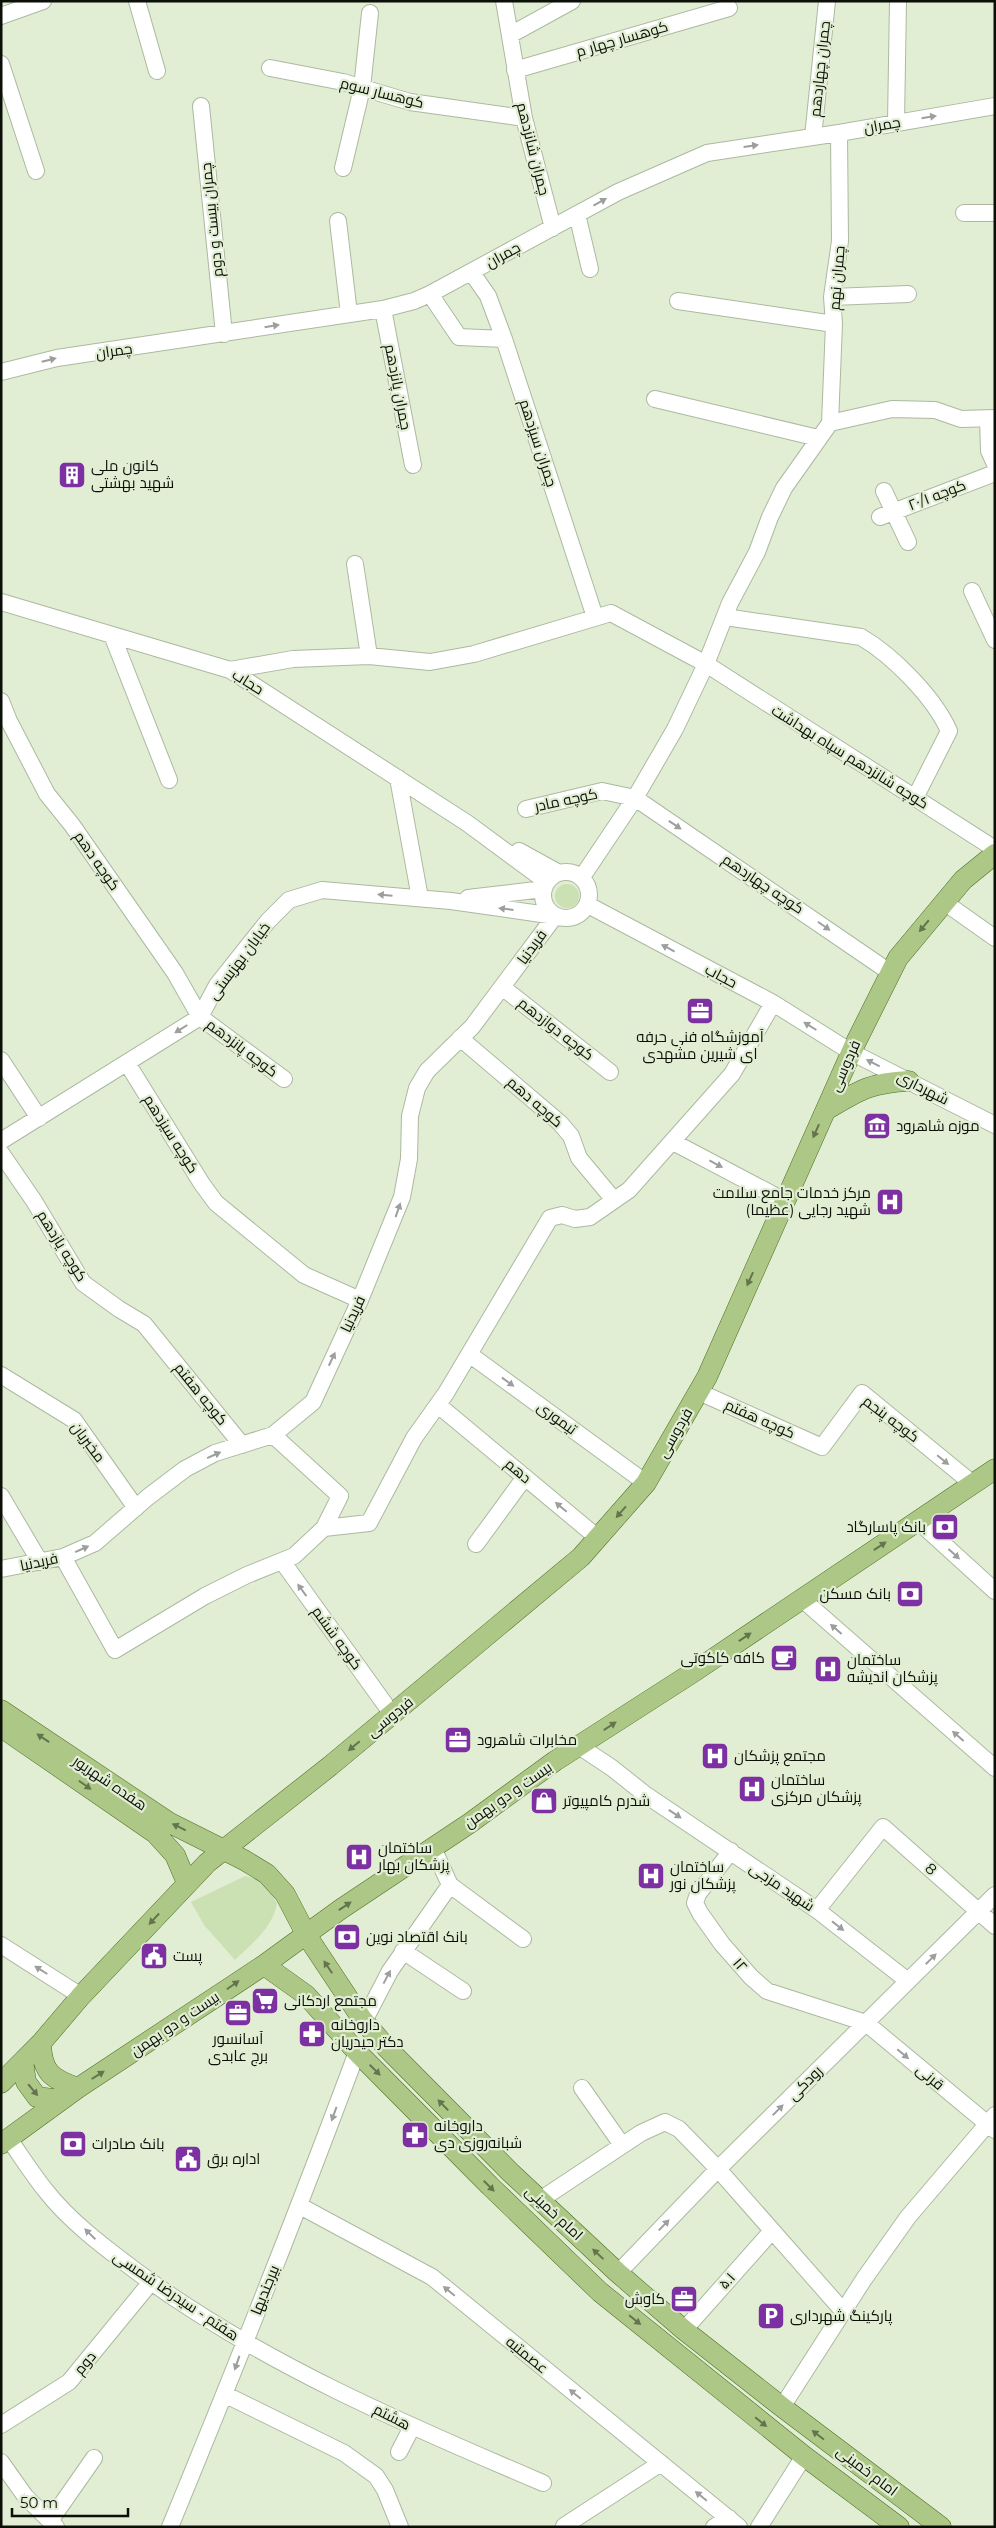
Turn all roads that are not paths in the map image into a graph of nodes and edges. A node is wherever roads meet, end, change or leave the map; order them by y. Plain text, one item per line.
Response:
1 (43, 1) edge
2 (138, 1) edge
3 (504, 1) edge
4 (572, 1) edge
5 (828, 1) edge
6 (898, 1) edge
7 (729, 8) dead end
8 (370, 13) dead end
9 (1, 16) edge
10 (510, 35) junction
11 (1, 64) edge
12 (270, 68) dead end
13 (515, 70) junction
14 (157, 71) dead end
15 (362, 88) junction
16 (200, 106) dead end
17 (995, 106) edge
18 (524, 118) junction
19 (896, 122) junction
20 (839, 133) junction
21 (813, 137) junction
22 (343, 168) dead end
23 (36, 171) dead end
24 (964, 213) dead end
25 (995, 213) edge
26 (577, 214) junction
27 (338, 221) dead end
28 (553, 228) junction
29 (590, 269) dead end
30 (472, 273) junction
31 (430, 294) junction
32 (908, 294) dead end
33 (832, 297) junction
34 (678, 301) dead end
35 (383, 309) junction
36 (349, 314) junction
37 (834, 324) junction
38 (224, 334) junction
39 (504, 339) junction
40 (1, 372) edge
41 (655, 399) dead end
42 (991, 419) edge
43 (830, 423) junction
44 (818, 438) junction
45 (995, 464) edge
46 (413, 465) dead end
47 (995, 473) edge
48 (884, 491) dead end
49 (887, 514) junction
50 (908, 542) dead end
51 (355, 564) dead end
52 (972, 591) dead end
53 (1, 602) edge
54 (595, 617) junction
55 (725, 617) junction
56 (112, 635) junction
57 (995, 640) edge
58 (369, 656) junction
59 (706, 664) junction
60 (230, 670) junction
61 (3, 710) edge
62 (398, 778) junction
63 (169, 780) dead end
64 (635, 798) junction
65 (915, 798) junction
66 (526, 809) dead end
67 (995, 849) edge
68 (995, 854) edge
69 (582, 877) junction
70 (550, 881) junction
71 (420, 898) junction
72 (451, 900) junction
73 (944, 902) junction
74 (588, 905) junction
75 (554, 916) junction
76 (995, 938) edge
77 (890, 972) junction
78 (502, 987) junction
79 (772, 1003) junction
80 (200, 1017) junction
81 (460, 1038) junction
82 (851, 1052) junction
83 (1, 1060) edge
84 (127, 1063) junction
85 (610, 1072) dead end
86 (284, 1079) dead end
87 (909, 1081) junction
88 (826, 1110) junction
89 (39, 1118) junction
90 (995, 1125) edge
91 (1, 1142) edge
92 (673, 1142) junction
93 (1, 1153) edge
94 (614, 1200) junction
95 (785, 1201) junction
96 (360, 1300) junction
97 (160, 1343) joint
98 (469, 1354) junction
99 (1, 1375) edge
100 (698, 1392) junction
101 (438, 1405) junction
102 (273, 1435) junction
103 (242, 1445) junction
104 (822, 1447) joint
105 (525, 1477) junction
106 (986, 1478) edge
107 (646, 1483) junction
108 (1, 1496) edge
109 (136, 1508) junction
110 (918, 1521) junction
111 (324, 1528) junction
112 (598, 1538) junction
113 (476, 1544) dead end
114 (62, 1557) junction
115 (282, 1561) junction
116 (40, 1562) junction
117 (1, 1569) edge
118 (995, 1591) edge
119 (802, 1599) junction
120 (1, 1710) edge
121 (392, 1714) junction
122 (1, 1728) edge
123 (579, 1746) junction
124 (995, 1768) edge
125 (433, 1848) junction
126 (222, 1849) junction
127 (731, 1852) junction
128 (187, 1883) junction
129 (450, 1885) junction
130 (995, 1895) edge
131 (817, 1910) junction
132 (978, 1911) junction
133 (995, 1926) edge
134 (306, 1936) junction
135 (523, 1939) dead end
136 (1, 1945) edge
137 (403, 1951) junction
138 (264, 1965) junction
139 (908, 1981) junction
140 (463, 1991) dead end
141 (81, 1996) junction
142 (364, 2021) junction
143 (866, 2023) junction
144 (42, 2042) junction
145 (357, 2052) junction
146 (23, 2061) junction
147 (1, 2083) edge
148 (78, 2088) junction
149 (582, 2088) dead end
150 (61, 2100) junction
151 (992, 2123) edge
152 (5, 2141) edge
153 (622, 2145) junction
154 (718, 2169) junction
155 (540, 2200) junction
156 (300, 2206) junction
157 (771, 2232) junction
158 (618, 2273) junction
159 (151, 2282) junction
160 (843, 2311) junction
161 (684, 2330) junction
162 (244, 2342) junction
163 (226, 2395) junction
164 (782, 2407) junction
165 (1, 2425) edge
166 (412, 2427) junction
167 (399, 2452) dead end
168 (804, 2456) junction
169 (94, 2458) dead end
170 (1, 2462) edge
171 (661, 2463) junction
172 (543, 2483) dead end
173 (734, 2522) edge
174 (53, 2524) edge
175 (564, 2526) edge
176 (170, 2527) edge
177 (400, 2527) edge
178 (714, 2527) edge
179 (760, 2527) edge
180 (900, 2527) edge
181 (942, 2527) edge

1 - 9 street
2 - 14 street
3 - 10 street, چمران شانزدهم
4 - 10 street
5 - 21 street, چمران چهاردهم
6 - 19 street
7 - 13 street, کوهسار چهار م
8 - 15 street
10 - 13 street, چمران شانزدهم
11 - 23 street
12 - 15 street, کوهسار سوم
13 - 18 street, چمران شانزدهم
15 - 18 street, کوهسار سوم
15 - 22 street
16 - 38 street, چمران بیست و دوم
19 -> 17 street, چمران
18 - 28 street, چمران شانزدهم
19 - 20 street, چمران
20 - 21 street, چمران
20 - 33 street, چمران نهم
26 -> 21 street, چمران
24 - 25 street
26 - 28 street, چمران
26 - 29 street
27 - 36 street
28 - 30 street, چمران
30 - 31 street, چمران
30 - 39 street, چمران سیزدهم
31 - 35 street, چمران
31 - 39 street
32 - 33 street
33 - 37 street, چمران نهم
34 - 37 street
35 - 36 street, چمران
35 - 46 street, چمران پانزدهم
38 -> 36 street, چمران
37 - 43 street, چمران نهم
40 -> 38 street, چمران
39 - 54 street, چمران سیزدهم
41 - 44 street
42 - 43 street
42 - 45 street
43 - 44 street
44 - 55 street
47 - 49 street, کوچه ۲۰/۱
48 - 49 street
49 - 50 street
51 - 58 street
52 - 57 street
53 - 56 street, حجاب
54 - 58 street, کوچه شانزدهم سپاه بهداشت
54 - 59 street, کوچه شانزدهم سپاه بهداشت
55 - 59 street
55 - 65 street
56 - 60 street, حجاب
56 - 63 street
58 - 60 street, کوچه شانزدهم سپاه بهداشت
59 - 64 street
59 - 65 street, کوچه شانزدهم سپاه بهداشت
60 - 62 street, حجاب
61 - 80 street, کوچه دهم
62 - 70 street, حجاب
62 - 71 street
64 - 66 street, کوچه مادر
64 - 69 street
64 -> 77 street, کوچه چهاردهم
65 - 67 street, کوچه شانزدهم سپاه بهداشت
68 - 73 main road, فردوسی
69 - 70 street
69 - 74 street
70 - 72 street, خیابان بهزیستی
70 - 75 street
71 - 72 street, خیابان بهزیستی
71 -> 80 street, خیابان بهزیستی
75 -> 72 street, خیابان بهزیستی
73 - 76 street
73 -> 77 main road, فردوسی
74 - 75 street
79 -> 74 street, حجاب
75 - 78 street, فریدنیا
77 - 82 main road, فردوسی
78 - 81 street, فریدنیا
78 - 85 street, کوچه دوازدهم
82 -> 79 street, حجاب
79 - 92 street
80 -> 84 street, خیابان بهزیستی
80 - 86 street, کوچه پانزدهم
81 - 94 street, کوچه دهم
96 -> 81 street, فریدنیا
87 -> 82 street, شهرداری
82 - 88 main road, فردوسی
83 - 89 street
84 - 89 street, خیابان بهزیستی
84 - 96 street, کوچه سیزدهم
87 - 88 main road
87 - 90 street, شهرداری
88 -> 95 main road, فردوسی
89 - 91 street, خیابان بهزیستی
92 - 94 street
92 -> 95 street
93 - 97 street, کوچه یازدهم
94 - 98 street
95 -> 100 main road, فردوسی
102 -> 96 street, فریدنیا
97 - 103 street, کوچه هفتم
98 - 101 street
98 -> 107 street, تیموری
99 - 109 street, مخبریان
100 - 104 street, کوچه هفتم
100 - 107 main road, فردوسی
101 - 105 street, دهم
101 - 111 street
102 - 103 street, فریدنیا
102 - 111 street
109 -> 103 street, فریدنیا
104 -> 106 street, کوچه پنجم
112 -> 105 street, دهم
105 - 113 street
106 - 110 main road, بیست و دو بهمن
107 -> 112 main road, فردوسی
108 - 116 street
114 -> 109 street, فریدنیا
110 -> 118 street
119 -> 110 main road, بیست و دو بهمن
111 - 115 street
112 - 121 main road, فردوسی
114 - 115 street
114 - 116 street, فریدنیا
121 -> 115 street, کوچه ششم
116 - 117 street, فریدنیا
123 -> 119 main road, بیست و دو بهمن
124 -> 119 street
126 -> 120 main road, هفده شهریور
121 -> 126 main road, فردوسی
122 -> 128 main road, هفده شهریور
123 - 125 main road, بیست و دو بهمن
123 -> 127 street, شهید مزجی
125 - 129 street
134 -> 125 main road, بیست و دو بهمن
126 - 128 main road, فردوسی
126 - 134 main road, امام خمینی
127 - 131 street, شهید مزجی
127 - 143 street, ۱۲
128 -> 141 main road
129 - 135 street
129 - 137 street
130 - 132 street, رودکی
131 - 132 street, 8
131 -> 139 street, شهید مزجی
132 - 133 street
139 -> 132 street, رودکی
134 - 138 main road, بیست و دو بهمن
142 -> 134 main road, امام خمینی
141 -> 136 street
137 - 140 street
142 -> 137 street
138 - 145 main road, امام خمینی
148 -> 138 main road, بیست و دو بهمن
139 - 143 street, رودکی
141 - 144 main road
155 -> 142 main road, امام خمینی
143 -> 151 street, قرنی
154 -> 143 street, رودکی
144 - 146 main road
144 - 148 main road
145 -> 156 street, بیرجندیها
145 -> 168 main road, امام خمینی
146 - 147 main road
146 -> 150 main road
148 - 150 main road, بیست و دو بهمن
149 - 153 street
150 - 152 main road, بیست و دو بهمن
151 - 160 street
159 -> 152 street, هفتم - سیدرضا شمسی
153 - 154 street
153 - 155 street
154 - 157 street
158 -> 154 street, رودکی
158 -> 155 main road, امام خمینی
156 - 162 street, بیرجندیها
171 -> 156 street, عصمتیه
157 - 160 street
157 - 161 street, ۵.۱
158 - 161 main road, امام خمینی
159 - 162 street, هفتم - سیدرضا شمسی
159 - 165 street, دوم
160 - 164 street
161 - 164 main road, امام خمینی
162 -> 163 street, بیرجندیها
162 - 166 street, هشتم
163 - 176 street, بیرجندیها
163 - 177 street
181 -> 164 main road, امام خمینی
166 - 167 street
166 - 172 street, هشتم
168 - 179 street
168 - 180 main road, امام خمینی
169 - 174 street
170 - 174 street
173 -> 171 street, عصمتیه
171 - 175 street
173 - 178 street

